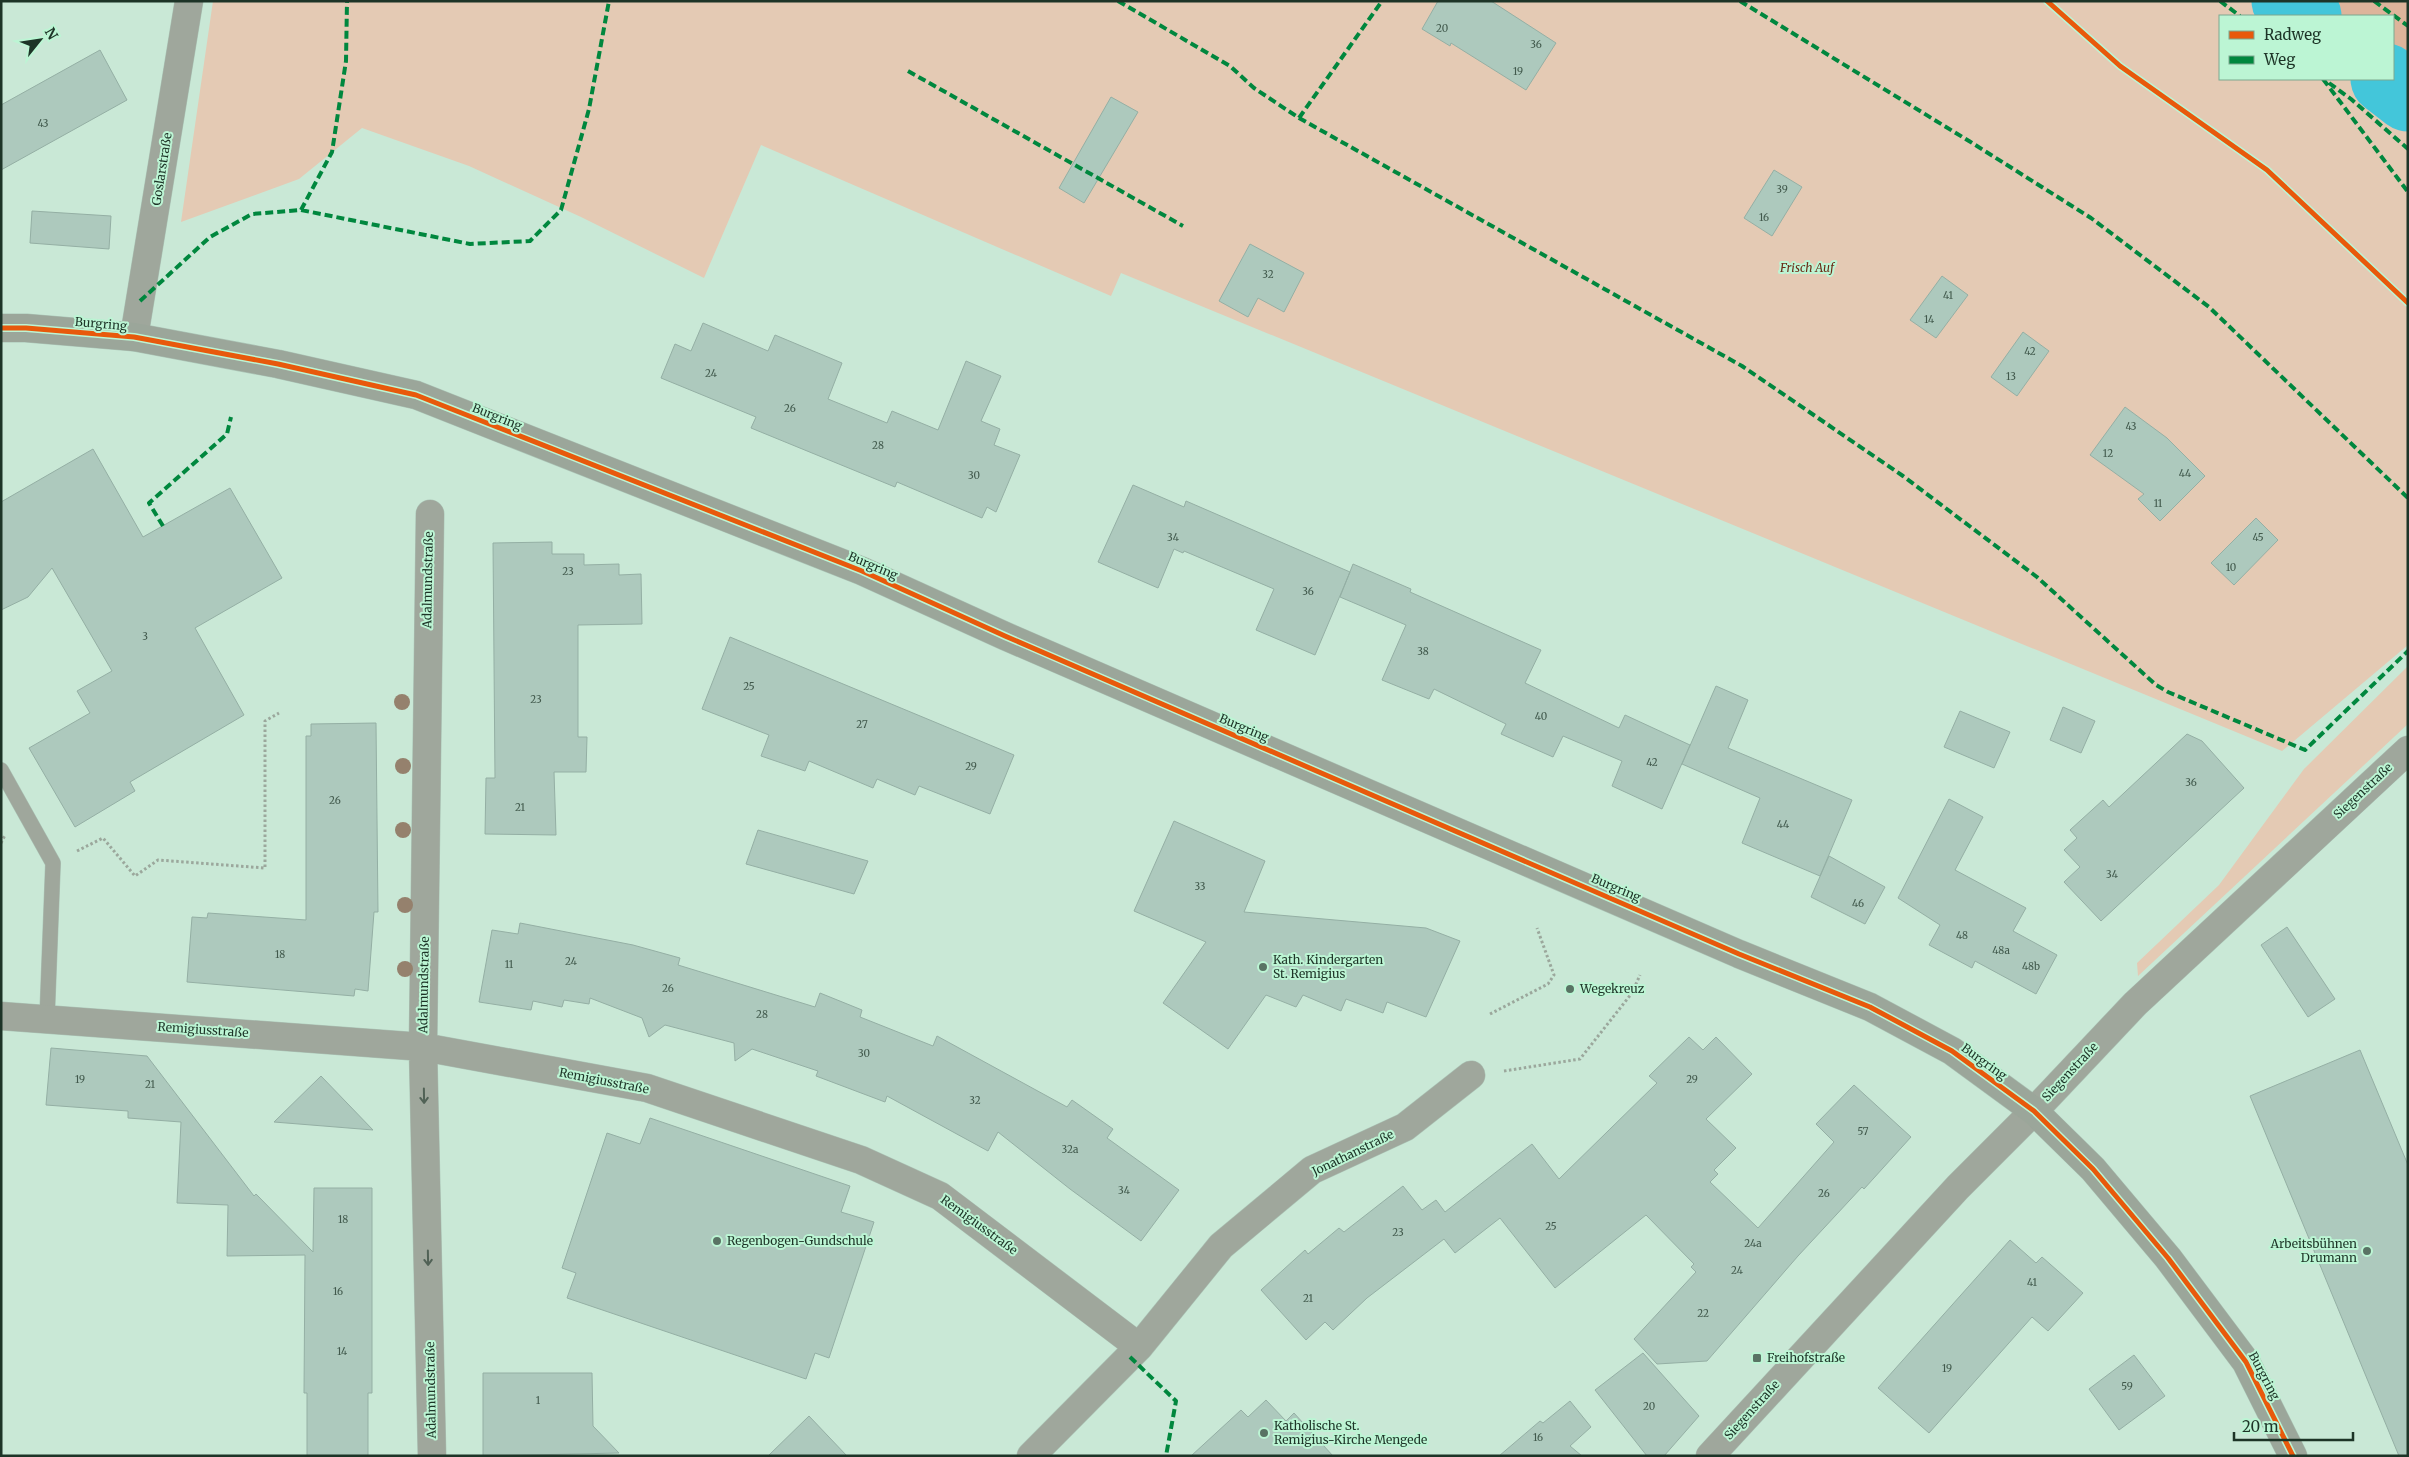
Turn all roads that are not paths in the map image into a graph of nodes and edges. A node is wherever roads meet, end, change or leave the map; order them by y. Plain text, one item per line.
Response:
1 (189, 1) edge
2 (1, 328) edge
3 (134, 337) junction
4 (430, 514) dead end
5 (2408, 750) edge
6 (1, 770) edge
7 (1, 1016) edge
8 (47, 1019) junction
9 (423, 1047) junction
10 (1471, 1076) road end
11 (2034, 1111) junction
12 (1140, 1347) junction
13 (432, 1456) edge
14 (1031, 1456) edge
15 (1710, 1456) edge
16 (2293, 1456) edge

1 - 3 street, Goslarstraße
2 - 3 main road, Burgring
3 - 11 main road, Burgring
4 - 9 street, Adalmundstraße
5 - 11 street, Siegenstraße
6 - 8 lane
7 - 8 street, Remigiusstraße
8 - 9 street, Remigiusstraße
9 - 12 street, Remigiusstraße
9 -> 13 street, Adalmundstraße
10 - 12 street, Jonathanstraße
11 - 15 street, Siegenstraße
11 - 16 main road, Burgring
12 - 14 street, Jonathanstraße

